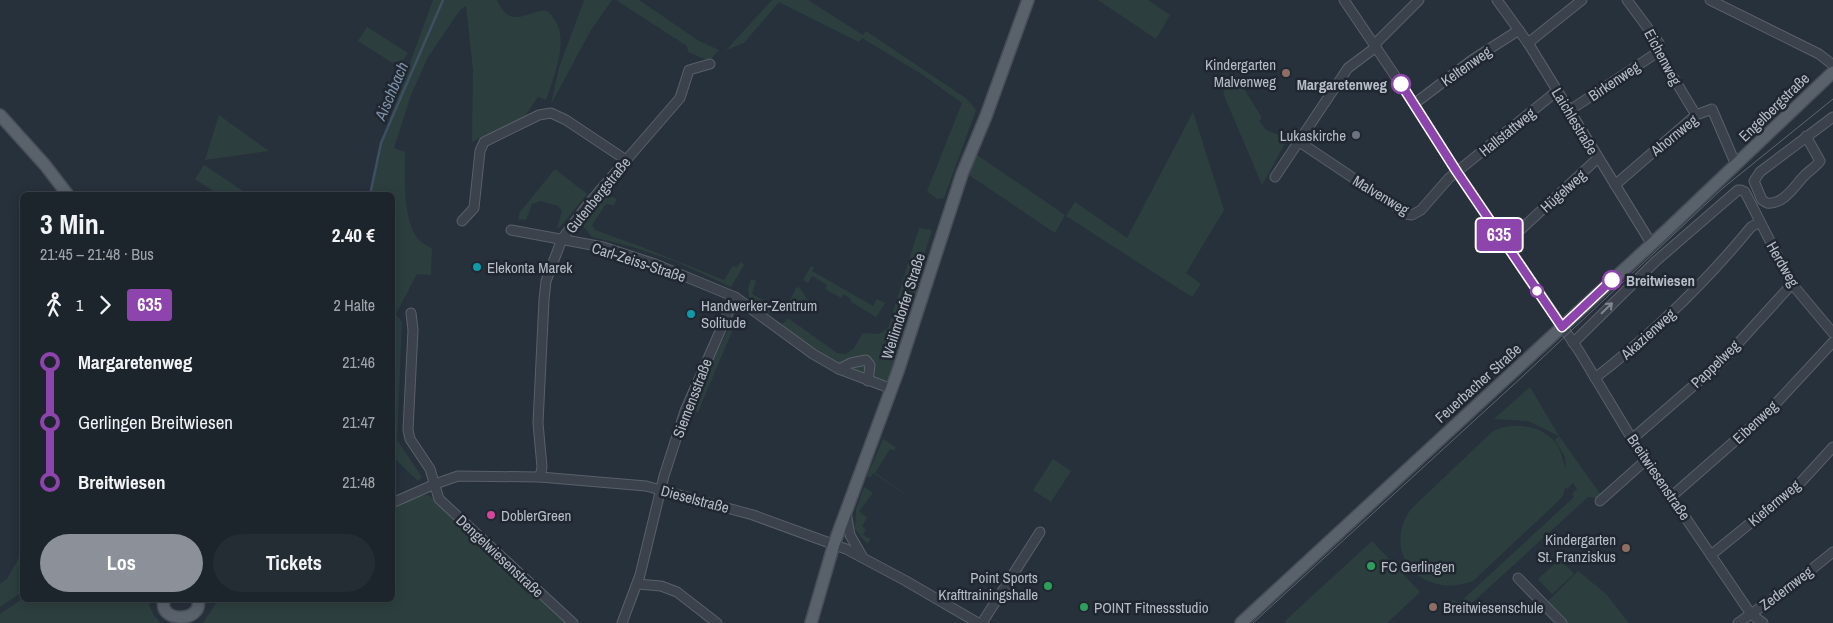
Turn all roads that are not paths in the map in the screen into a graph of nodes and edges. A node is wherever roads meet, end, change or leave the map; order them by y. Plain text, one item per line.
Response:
1 (1028, 0) edge
2 (1344, 0) edge
3 (1419, 0) edge
4 (1497, 0) edge
5 (1582, 0) edge
6 (1627, 0) edge
7 (1710, 0) edge
8 (1519, 30) junction
9 (1528, 43) junction
10 (1376, 45) junction
11 (1658, 52) junction
12 (710, 64) dead end
13 (1833, 65) edge
14 (1833, 72) edge
15 (1557, 91) junction
16 (1414, 104) junction
17 (1570, 110) junction
18 (0, 115) edge
19 (1696, 115) junction
20 (1833, 117) edge
21 (1806, 136) junction
22 (1298, 141) junction
23 (1598, 158) junction
24 (626, 160) junction
25 (1736, 165) junction
26 (1457, 172) junction
27 (1275, 177) dead end
28 (1615, 185) junction
29 (66, 192) edge
30 (462, 221) dead end
31 (1760, 222) junction
32 (511, 230) dead end
33 (562, 240) junction
34 (1651, 243) junction
35 (1505, 244) junction
36 (1792, 284) junction
37 (735, 297) junction
38 (411, 313) dead end
39 (1562, 327) junction
40 (1833, 333) edge
41 (1833, 342) edge
42 (1573, 343) junction
43 (839, 369) junction
44 (1595, 378) junction
45 (868, 381) junction
46 (892, 389) junction
47 (1632, 439) junction
48 (1833, 447) edge
49 (1646, 460) junction
50 (540, 477) junction
51 (435, 484) junction
52 (661, 490) junction
53 (1672, 496) junction
54 (1600, 501) dead end
55 (395, 503) edge
56 (846, 512) junction
57 (1040, 532) dead end
58 (834, 544) junction
59 (1833, 552) edge
60 (1711, 555) junction
61 (862, 556) junction
62 (1518, 578) dead end
63 (637, 584) junction
64 (164, 602) edge
65 (198, 602) edge
66 (1751, 614) junction
67 (574, 623) edge
68 (622, 623) edge
69 (717, 623) edge
70 (811, 623) edge
71 (978, 623) edge
72 (982, 623) edge
73 (1241, 623) edge
74 (1562, 623) edge
75 (1738, 623) edge
76 (1763, 623) edge

1 - 46 main road, Weilimdorfer Straße
2 - 10 street, Breitwiesenstraße
3 - 10 street
4 - 8 street, Laichlestraße
5 - 9 street
6 - 11 street, Eichenweg
7 - 13 street
8 - 9 street, Laichlestraße
8 - 16 street, Keltenweg
9 - 15 street, Laichlestraße
10 - 16 street, Breitwiesenstraße
10 - 22 street
11 - 17 street, Birkenweg
11 - 19 street, Eichenweg
12 - 24 street, Gutenbergstraße
14 - 25 main road, Engelbergstraße
15 - 17 street, Laichlestraße
15 - 26 street, Hallstattweg
16 - 26 street, Breitwiesenstraße
17 - 23 street, Laichlestraße
18 - 29 main road
19 - 25 street, Ahornweg
19 - 28 street, Ahornweg
20 - 21 street
21 - 21 street
22 - 26 street, Malvenweg
22 - 27 street
23 - 28 street, Laichlestraße
23 - 35 street, Hügelweg
24 - 30 street
24 - 33 street, Gutenbergstraße
25 - 34 main road, Feuerbacher Straße
26 - 35 street, Breitwiesenstraße
28 - 34 street, Laichlestraße
31 - 36 street, Herdweg
42 -> 31 street, Herdweg
31 - 44 street, Akazienweg
32 - 33 street, Carl-Zeiss-Straße
33 - 37 street, Carl-Zeiss-Straße
33 - 50 street, Gutenbergstraße
34 - 39 main road, Feuerbacher Straße
35 - 39 street, Breitwiesenstraße
36 - 40 street, Herdweg
36 - 47 street, Pappelweg
37 - 43 street
37 - 52 street, Siemensstraße
38 - 51 street
39 - 42 street, Breitwiesenstraße
39 - 73 main road, Feuerbacher Straße
41 - 53 street, Eibenweg
42 - 44 street, Breitwiesenstraße
43 - 45 street
43 - 45 street
44 - 47 street, Breitwiesenstraße
45 - 46 street
46 - 56 main road, Weilimdorfer Straße
47 - 49 street, Breitwiesenstraße
48 - 60 street, Kiefernweg
49 - 53 street, Breitwiesenstraße
49 - 54 street
50 - 51 street, Dieselstraße
50 - 52 street, Dieselstraße
51 - 55 street, Dieselstraße
51 - 67 street, Dengelwiesenstraße
52 - 58 street, Dieselstraße
52 - 63 street, Siemensstraße
53 - 60 street, Breitwiesenstraße
56 - 58 main road, Weilimdorfer Straße
56 - 61 street
57 - 72 street
58 - 61 street, Dieselstraße
58 - 70 main road, Weilimdorfer Straße
59 - 66 street, Zedernweg
60 - 66 street, Breitwiesenstraße
61 - 71 street, Dieselstraße
62 - 74 street
63 - 68 street, Siemensstraße
63 - 69 street
64 - 65 main road
66 - 75 street, Zedernweg
66 - 76 street, Breitwiesenstraße

